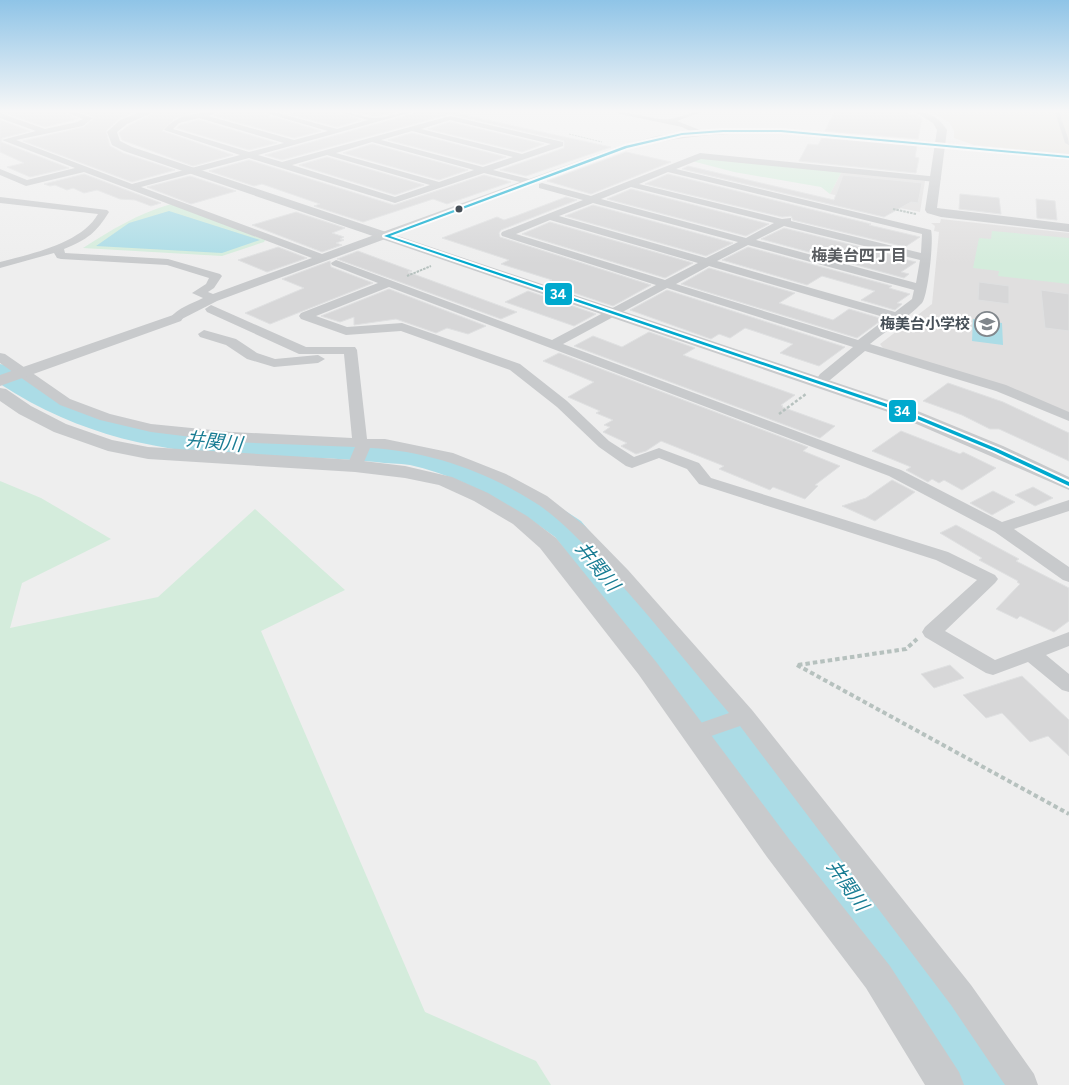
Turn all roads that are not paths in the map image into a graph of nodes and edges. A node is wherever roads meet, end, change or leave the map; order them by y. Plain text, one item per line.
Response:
1 (68, 163) edge
2 (170, 163) edge
3 (220, 163) edge
4 (272, 163) edge
5 (294, 163) edge
6 (363, 163) edge
7 (456, 163) edge
8 (506, 163) edge
9 (585, 163) edge
10 (605, 163) edge
11 (684, 163) edge
12 (768, 163) edge
13 (938, 163) edge
14 (282, 166) junction
15 (84, 169) junction
16 (192, 170) junction
17 (484, 170) junction
18 (666, 170) junction
19 (2, 174) edge
20 (936, 179) junction
21 (529, 182) junction
22 (440, 184) junction
23 (630, 184) junction
24 (542, 186) junction
25 (130, 187) junction
26 (0, 200) edge
27 (592, 200) junction
28 (817, 205) junction
29 (550, 217) junction
30 (783, 222) junction
31 (1069, 228) edge
32 (391, 238) junction
33 (747, 241) junction
34 (58, 247) junction
35 (926, 258) junction
36 (324, 259) junction
37 (708, 262) junction
38 (336, 263) junction
39 (0, 265) edge
40 (388, 283) junction
41 (666, 284) junction
42 (921, 288) junction
43 (212, 304) junction
44 (613, 312) junction
45 (898, 317) junction
46 (176, 318) joint
47 (204, 334) dead end
48 (554, 344) junction
49 (860, 345) junction
50 (0, 356) edge
51 (351, 356) junction
52 (24, 373) junction
53 (825, 377) dead end
54 (0, 381) edge
55 (0, 393) edge
56 (1069, 417) edge
57 (360, 453) junction
58 (1069, 484) edge
59 (1069, 505) edge
60 (1001, 528) junction
61 (1069, 576) edge
62 (1069, 639) edge
63 (1031, 654) junction
64 (1069, 685) edge
65 (723, 724) junction
66 (946, 1085) edge
67 (1023, 1085) edge

1 - 15 street
2 - 16 street
3 - 16 street
4 - 14 street
5 - 14 street
6 - 22 street
7 - 17 street
8 - 17 street
9 - 21 street
10 - 24 street
11 - 18 street
12 - 20 street
13 - 20 street
14 - 22 street
15 - 19 street
15 - 25 street
16 - 25 street
16 - 32 street
17 - 21 street
17 - 22 street
18 - 23 street
18 - 28 street
20 - 31 street
21 - 32 street
23 - 27 street
23 - 30 street
24 - 27 street
24 - 32 street
25 - 36 street
26 - 34 street
27 - 29 street
27 - 33 street
28 - 30 street
28 - 35 street
29 - 37 street
29 - 41 street
30 - 33 street
30 - 35 street
32 - 36 street
32 - 38 street
32 - 44 street
33 - 37 street
33 - 42 street
34 - 39 street
34 - 43 street
35 - 42 street
36 - 43 street
37 - 41 street
37 - 45 street
38 - 40 street
38 - 43 street
40 - 48 street
40 - 63 street
41 - 44 street
41 - 49 street
42 - 45 street
43 - 46 street
43 - 51 street
44 - 48 street
44 - 58 street
45 - 49 street
46 - 52 street
47 - 51 street
48 - 60 street
49 - 53 street
49 - 56 street
50 - 52 street
51 - 57 street
52 - 54 street
52 - 57 street
55 - 57 street
57 - 65 street
57 - 65 street
59 - 60 street
60 - 61 street
62 - 63 street
63 - 64 street
65 - 66 street
65 - 67 street

